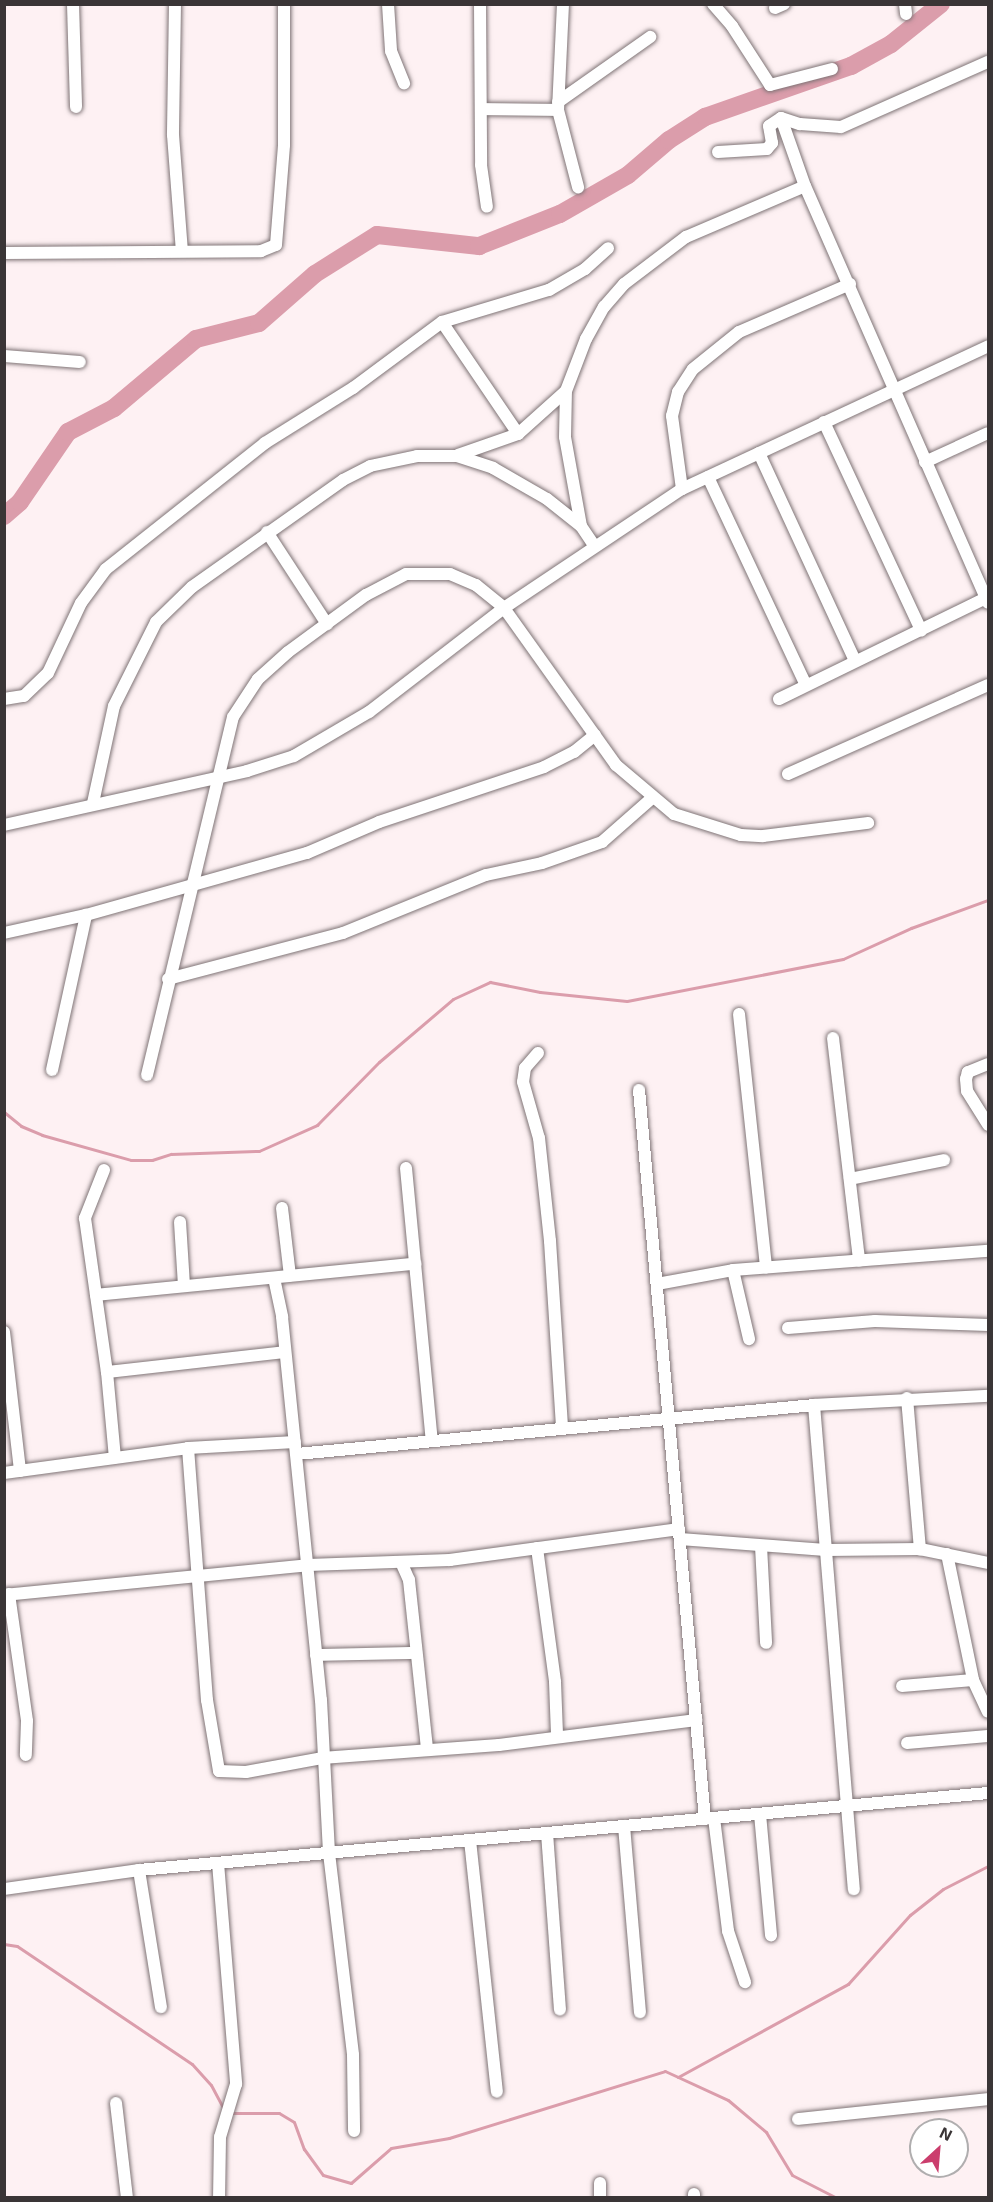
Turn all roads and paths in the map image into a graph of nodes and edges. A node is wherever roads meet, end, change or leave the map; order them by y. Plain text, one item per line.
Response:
1 (73, 4) edge
2 (175, 4) edge
3 (284, 4) edge
4 (388, 4) edge
5 (480, 4) edge
6 (563, 4) edge
7 (712, 4) edge
8 (650, 37) dead end
9 (988, 62) edge
10 (832, 69) dead end
11 (404, 83) dead end
12 (558, 106) junction
13 (76, 107) dead end
14 (481, 109) junction
15 (781, 118) junction
16 (718, 152) dead end
17 (805, 186) junction
18 (578, 187) dead end
19 (487, 207) dead end
20 (608, 248) dead end
21 (182, 251) junction
22 (4, 253) edge
23 (850, 284) junction
24 (442, 322) junction
25 (988, 346) edge
26 (4, 357) edge
27 (80, 362) dead end
28 (893, 390) junction
29 (566, 391) junction
30 (824, 422) junction
31 (988, 433) edge
32 (518, 434) junction
33 (759, 453) junction
34 (457, 456) junction
35 (925, 462) junction
36 (708, 477) junction
37 (682, 489) junction
38 (581, 526) junction
39 (267, 532) junction
40 (594, 545) junction
41 (987, 600) edge
42 (504, 608) junction
43 (327, 624) junction
44 (921, 630) junction
45 (855, 661) junction
46 (806, 685) junction
47 (988, 685) edge
48 (4, 699) edge
49 (778, 699) dead end
50 (595, 735) junction
51 (788, 774) dead end
52 (218, 776) junction
53 (652, 798) junction
54 (93, 803) junction
55 (868, 823) dead end
56 (4, 825) edge
57 (191, 886) junction
58 (86, 915) junction
59 (4, 933) edge
60 (168, 979) junction
61 (739, 1014) dead end
62 (833, 1038) dead end
63 (538, 1053) dead end
64 (988, 1064) edge
65 (52, 1070) dead end
66 (147, 1075) dead end
67 (639, 1090) dead end
68 (988, 1125) edge
69 (944, 1160) dead end
70 (406, 1168) dead end
71 (104, 1170) dead end
72 (850, 1179) junction
73 (282, 1208) dead end
74 (180, 1222) dead end
75 (988, 1251) edge
76 (859, 1260) junction
77 (415, 1264) junction
78 (766, 1268) junction
79 (733, 1270) junction
80 (290, 1276) junction
81 (274, 1278) junction
82 (657, 1284) junction
83 (184, 1286) junction
84 (96, 1295) junction
85 (988, 1325) edge
86 (788, 1328) dead end
87 (4, 1332) edge
88 (748, 1339) dead end
89 (285, 1352) junction
90 (107, 1372) junction
91 (988, 1396) edge
92 (907, 1398) junction
93 (814, 1405) junction
94 (669, 1418) junction
95 (562, 1428) junction
96 (432, 1441) junction
97 (188, 1448) junction
98 (296, 1448) junction
99 (115, 1458) junction
100 (20, 1471) junction
101 (4, 1473) edge
102 (679, 1534) junction
103 (761, 1546) junction
104 (537, 1548) junction
105 (920, 1549) junction
106 (826, 1551) junction
107 (947, 1554) junction
108 (401, 1563) junction
109 (988, 1563) edge
110 (308, 1565) junction
111 (197, 1578) junction
112 (7, 1595) edge
113 (766, 1643) dead end
114 (415, 1653) junction
115 (316, 1655) junction
116 (973, 1680) junction
117 (902, 1686) dead end
118 (988, 1712) edge
119 (696, 1720) junction
120 (557, 1735) junction
121 (988, 1736) edge
122 (907, 1743) dead end
123 (427, 1749) junction
124 (26, 1755) dead end
125 (322, 1758) junction
126 (988, 1793) edge
127 (848, 1806) junction
128 (760, 1814) junction
129 (709, 1819) junction
130 (624, 1826) junction
131 (548, 1833) junction
132 (471, 1840) junction
133 (329, 1853) junction
134 (218, 1863) junction
135 (139, 1870) junction
136 (4, 1889) edge
137 (854, 1889) dead end
138 (771, 1936) dead end
139 (745, 1982) dead end
140 (161, 2007) dead end
141 (560, 2010) dead end
142 (640, 2012) dead end
143 (497, 2092) dead end
144 (988, 2099) edge
145 (116, 2103) dead end
146 (798, 2119) dead end
147 (354, 2131) dead end
148 (600, 2183) dead end
149 (127, 2198) edge
150 (219, 2198) edge
151 (600, 2198) edge

1 - 13 street
2 - 21 street
3 - 21 street
4 - 11 street
5 - 14 street
6 - 12 street
7 - 10 street
8 - 12 street
9 - 15 street
12 - 14 street
12 - 18 street
14 - 19 street
15 - 16 street
15 - 17 street
17 - 23 street
17 - 29 street
20 - 24 street
21 - 22 street
23 - 28 street
23 - 37 street
24 - 32 street
24 - 48 street
25 - 28 street
26 - 27 street
28 - 30 street
28 - 35 street
29 - 32 street
29 - 38 street
30 - 33 street
30 - 44 street
31 - 35 street
32 - 34 street
33 - 36 street
33 - 45 street
34 - 38 street
34 - 39 street
35 - 41 street
36 - 37 street
36 - 46 street
37 - 40 street
38 - 40 street
39 - 43 street
39 - 54 street
40 - 42 street
41 - 44 street
42 - 43 street
42 - 50 street
42 - 52 street
43 - 52 street
44 - 45 street
45 - 46 street
46 - 49 street
47 - 51 street
50 - 53 street
50 - 57 street
52 - 54 street
52 - 57 street
53 - 55 street
53 - 60 street
54 - 56 street
57 - 58 street
57 - 60 street
58 - 59 street
58 - 65 street
60 - 66 street
61 - 78 street
62 - 72 street
63 - 95 street
64 - 68 street
67 - 82 street
69 - 72 street
70 - 77 street
71 - 84 street
72 - 76 street
73 - 80 street
74 - 83 street
75 - 76 street
76 - 78 street
77 - 80 street
77 - 96 street
78 - 79 street
79 - 82 street
79 - 88 street
80 - 81 street
81 - 83 street
81 - 89 street
82 - 94 street
83 - 84 street
84 - 90 street
85 - 86 street
87 - 100 street
89 - 90 street
89 - 98 street
90 - 99 street
91 - 92 street
92 - 93 street
92 - 105 street
93 - 94 street
93 - 106 street
94 - 95 street
94 - 102 street
95 - 96 street
96 - 98 street
97 - 98 street
97 - 99 street
97 - 111 street
98 - 110 street
99 - 100 street
100 - 101 street
102 - 103 street
102 - 104 street
102 - 119 street
103 - 106 street
103 - 113 street
104 - 108 street
104 - 120 street
105 - 106 street
105 - 107 street
106 - 127 street
107 - 109 street
107 - 116 street
108 - 110 street
108 - 114 street
110 - 111 street
110 - 115 street
111 - 112 street
111 - 125 street
112 - 124 street
114 - 115 street
114 - 123 street
115 - 125 street
116 - 117 street
116 - 118 street
119 - 120 street
119 - 129 street
120 - 123 street
121 - 122 street
123 - 125 street
125 - 133 street
126 - 127 street
127 - 128 street
127 - 137 street
128 - 129 street
128 - 138 street
129 - 130 street
129 - 139 street
130 - 131 street
130 - 142 street
131 - 132 street
131 - 141 street
132 - 133 street
132 - 143 street
133 - 134 street
133 - 147 street
134 - 135 street
134 - 150 street
135 - 136 street
135 - 140 street
144 - 146 street
145 - 149 street
148 - 151 street

